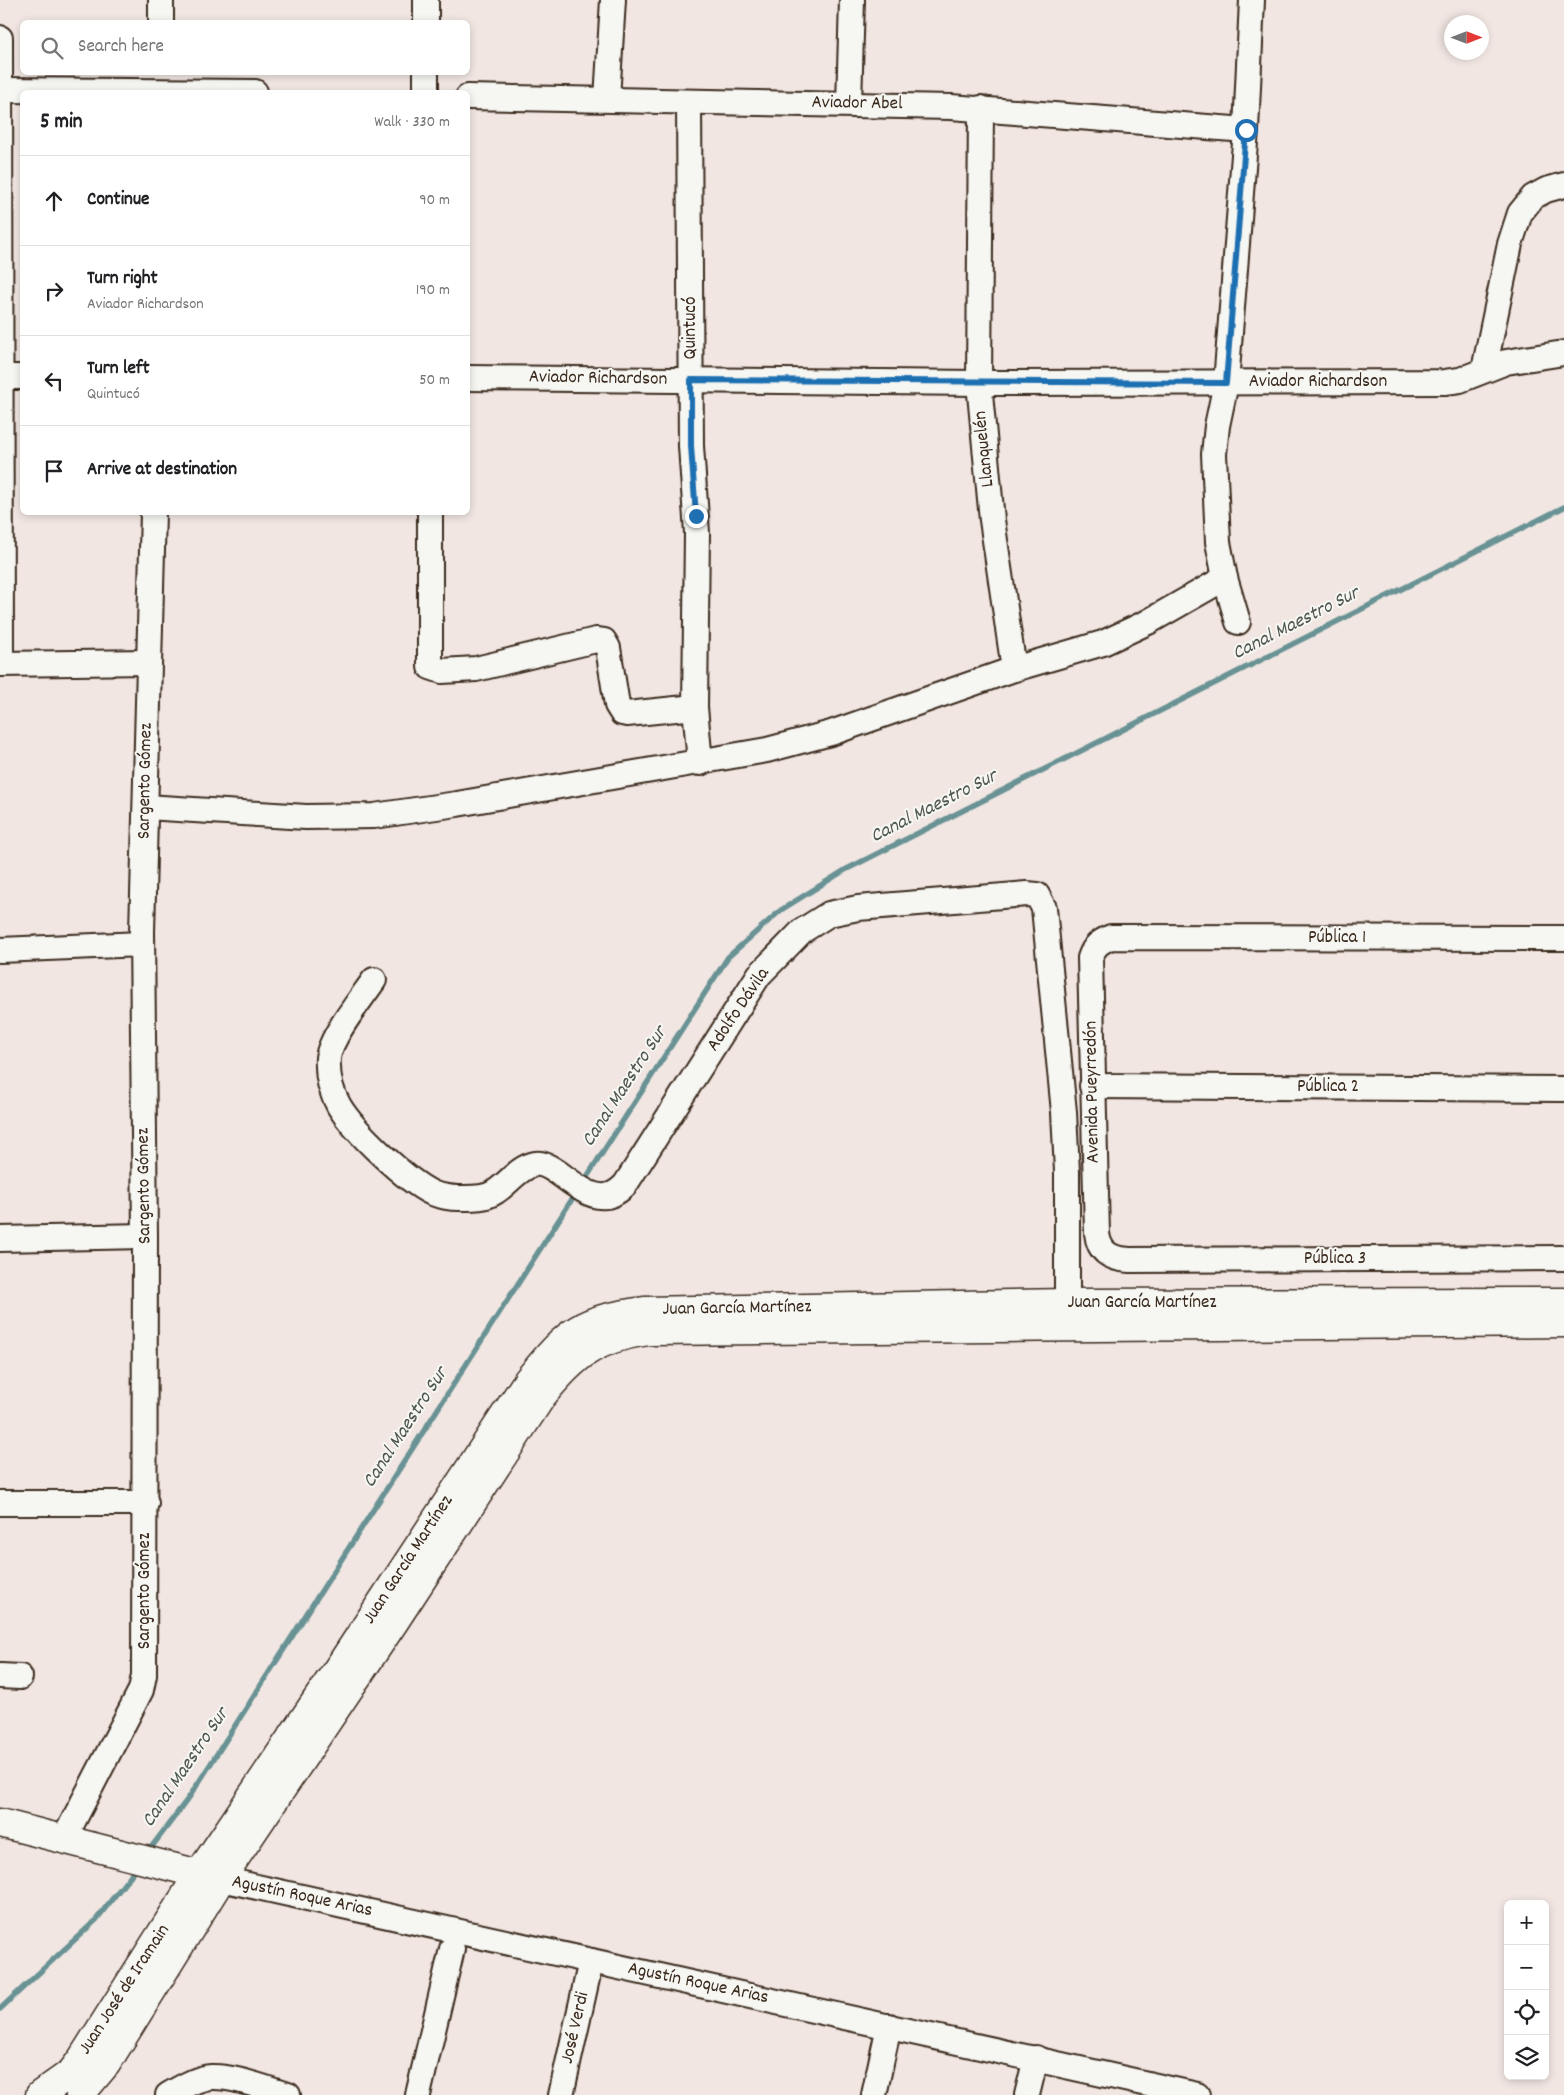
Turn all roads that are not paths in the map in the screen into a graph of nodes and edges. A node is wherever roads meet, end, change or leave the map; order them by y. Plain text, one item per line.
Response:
1 (161, 0) edge
2 (426, 0) edge
3 (613, 0) edge
4 (852, 0) edge
5 (1252, 0) edge
6 (161, 20) edge
7 (426, 20) edge
8 (0, 38) edge
9 (426, 75) edge
10 (160, 85) edge
11 (0, 90) edge
12 (227, 90) edge
13 (426, 90) edge
14 (470, 97) edge
15 (606, 99) junction
16 (689, 102) junction
17 (849, 104) junction
18 (981, 108) junction
19 (1246, 130) junction
20 (1564, 185) edge
21 (1564, 353) edge
22 (1484, 370) junction
23 (8, 377) edge
24 (470, 378) edge
25 (691, 380) junction
26 (979, 383) junction
27 (1226, 383) junction
28 (153, 515) edge
29 (430, 515) edge
30 (1225, 578) junction
31 (1238, 622) dead end
32 (148, 662) junction
33 (0, 664) edge
34 (1014, 669) junction
35 (695, 707) junction
36 (700, 763) junction
37 (146, 806) junction
38 (1111, 937) joint
39 (1564, 938) edge
40 (142, 944) junction
41 (0, 950) edge
42 (374, 980) dead end
43 (1092, 1086) junction
44 (1564, 1088) edge
45 (145, 1236) junction
46 (0, 1239) edge
47 (1106, 1254) joint
48 (1564, 1258) edge
49 (1564, 1302) edge
50 (1067, 1303) junction
51 (1564, 1322) edge
52 (0, 1503) edge
53 (146, 1503) junction
54 (0, 1823) edge
55 (64, 1839) junction
56 (210, 1876) junction
57 (452, 1950) dead end
58 (591, 1961) junction
59 (889, 2026) junction
60 (1036, 2058) junction
61 (1141, 2089) edge
62 (40, 2095) edge
63 (80, 2095) edge
64 (168, 2095) edge
65 (288, 2095) edge
66 (418, 2095) edge
67 (561, 2095) edge
68 (874, 2095) edge
69 (1027, 2095) edge
70 (1197, 2095) edge

1 - 6 street
2 - 7 street
3 - 15 street
4 - 17 street
5 - 19 street
8 - 11 street
9 - 13 street
10 - 11 street
10 - 12 street
11 - 23 street
14 - 15 street, Aviador Abel
15 - 16 street, Aviador Abel
16 - 17 street, Aviador Abel
16 - 25 street, Quintucó
17 - 18 street, Aviador Abel
18 - 19 street, Aviador Abel
18 - 26 street, Llanquelén
19 - 27 street
20 - 22 street
21 - 22 street, Aviador Richardson
22 - 27 street, Aviador Richardson
23 - 33 street
24 - 25 street, Aviador Richardson
25 - 26 street, Aviador Richardson
25 - 35 street, Quintucó
26 - 27 street, Aviador Richardson
26 - 34 street, Llanquelén
27 - 30 street
28 - 32 street, Sargento Gómez
29 - 35 street
30 - 31 street
30 - 34 street
32 - 33 street
32 - 37 street, Sargento Gómez
34 - 36 street
35 - 36 street, Quintucó
36 - 37 street
37 - 40 street, Sargento Gómez
38 - 39 street, Pública 1
38 - 43 street, Avenida Pueyrredón
40 - 41 street
40 - 45 street, Sargento Gómez
42 - 50 street, Adolfo Dávila
43 - 44 street, Pública 2
43 - 47 street, Avenida Pueyrredón
45 - 46 street
45 - 53 street, Sargento Gómez
47 - 48 street, Pública 3
49 - 50 main road, Juan García Martínez
50 - 56 main road, Juan García Martínez
51 - 56 main road, Juan García Martínez
52 - 53 street
53 - 55 street, Sargento Gómez
54 - 55 main road
55 - 56 main road
56 - 58 street, Agustín Roque Arias
56 - 62 main road, Juan José de Iramain
56 - 63 main road, Juan José de Iramain
57 - 66 street
58 - 59 street, Agustín Roque Arias
58 - 67 street, José Verdi
59 - 60 street, Agustín Roque Arias
59 - 68 street
60 - 61 street, Agustín Roque Arias
60 - 69 street
61 - 70 street, Agustín Roque Arias
64 - 65 street

